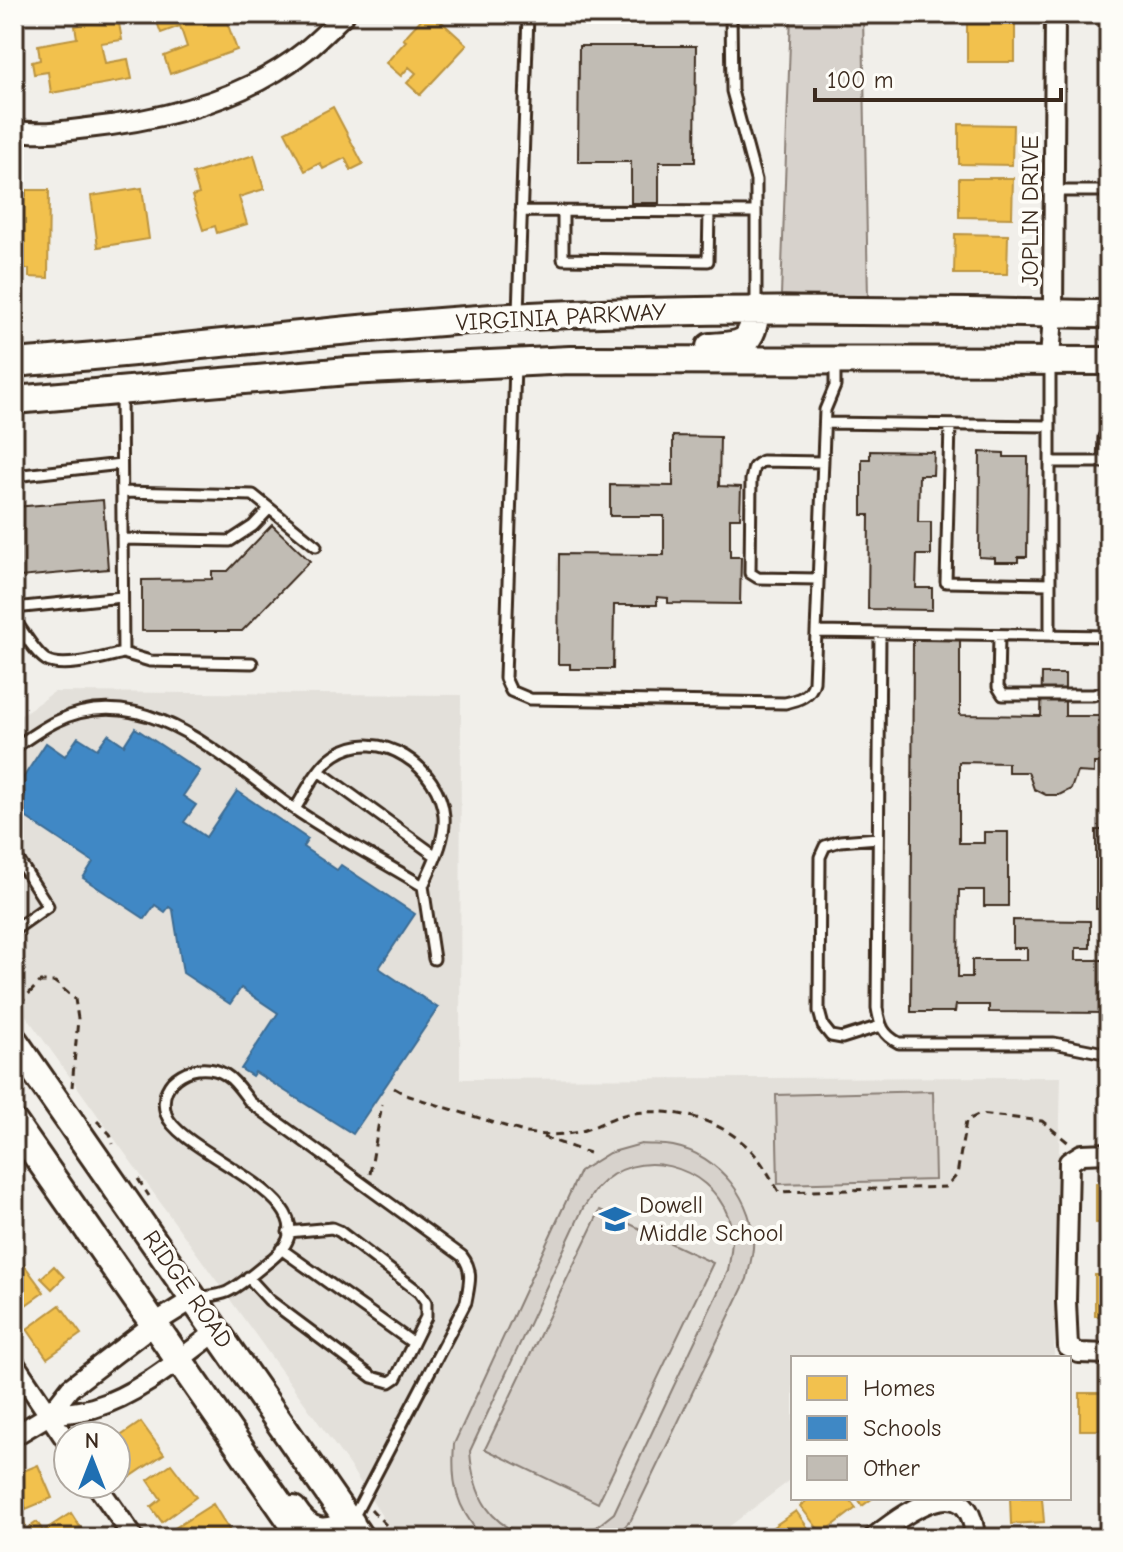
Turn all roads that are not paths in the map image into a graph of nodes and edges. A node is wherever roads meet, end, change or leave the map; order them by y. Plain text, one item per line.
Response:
1 (345, 14) edge
2 (528, 14) edge
3 (731, 14) edge
4 (1055, 14) edge
5 (14, 130) edge
6 (1054, 191) junction
7 (1109, 191) edge
8 (521, 211) junction
9 (563, 211) junction
10 (709, 212) junction
11 (756, 212) junction
12 (756, 309) junction
13 (1053, 314) junction
14 (1109, 314) edge
15 (518, 317) junction
16 (299, 334) junction
17 (835, 359) junction
18 (633, 360) junction
19 (1050, 360) junction
20 (1109, 361) edge
21 (515, 362) junction
22 (14, 363) edge
23 (128, 391) junction
24 (14, 400) edge
25 (825, 423) junction
26 (950, 425) junction
27 (1050, 426) junction
28 (1109, 430) edge
29 (823, 462) junction
30 (1050, 462) junction
31 (1106, 462) edge
32 (121, 464) junction
33 (14, 476) edge
34 (122, 492) junction
35 (269, 509) junction
36 (122, 539) junction
37 (316, 546) dead end
38 (818, 579) junction
39 (1050, 584) junction
40 (122, 597) junction
41 (14, 608) edge
42 (14, 619) edge
43 (816, 632) junction
44 (880, 633) junction
45 (999, 635) junction
46 (1050, 635) junction
47 (1109, 636) edge
48 (123, 653) junction
49 (252, 663) dead end
50 (1109, 687) edge
51 (14, 748) edge
52 (320, 772) junction
53 (295, 809) junction
54 (878, 838) junction
55 (14, 853) edge
56 (436, 856) junction
57 (423, 886) junction
58 (14, 930) edge
59 (434, 959) dead end
60 (880, 1026) junction
61 (14, 1041) edge
62 (1109, 1054) edge
63 (14, 1123) edge
64 (1109, 1153) edge
65 (288, 1232) junction
66 (281, 1249) junction
67 (248, 1277) junction
68 (195, 1298) junction
69 (155, 1323) junction
70 (217, 1331) junction
71 (413, 1343) junction
72 (1109, 1354) edge
73 (179, 1360) junction
74 (14, 1363) edge
75 (49, 1415) junction
76 (52, 1420) edge
77 (14, 1436) edge
78 (243, 1452) junction
79 (107, 1500) edge
80 (355, 1531) edge
81 (134, 1538) edge
82 (303, 1538) edge
83 (873, 1538) edge
84 (975, 1538) edge

1 - 5 street
2 - 8 lane
3 - 11 lane
4 - 6 street, JOPLIN DRIVE
6 - 7 lane
6 - 13 street, JOPLIN DRIVE
8 - 9 lane
8 - 15 lane
9 - 10 lane
9 - 10 lane
10 - 11 lane
11 - 12 lane
12 - 13 main road, VIRGINIA PARKWAY
12 - 15 main road, VIRGINIA PARKWAY
12 - 18 main road
13 - 14 main road, VIRGINIA PARKWAY
13 - 19 street, JOPLIN DRIVE
15 - 16 main road, VIRGINIA PARKWAY
16 - 22 main road, VIRGINIA PARKWAY
16 - 23 main road
17 - 18 main road, VIRGINIA PARKWAY
17 - 19 main road, VIRGINIA PARKWAY
17 - 25 lane
18 - 21 main road, VIRGINIA PARKWAY
19 - 20 main road, VIRGINIA PARKWAY
19 - 27 lane
21 - 23 main road, VIRGINIA PARKWAY
21 - 43 lane
23 - 24 main road, VIRGINIA PARKWAY
23 - 32 lane
25 - 26 lane
25 - 29 lane
26 - 27 lane
26 - 39 lane
27 - 30 lane
28 - 31 lane
29 - 38 lane
29 - 38 lane
30 - 31 lane
30 - 39 lane
32 - 33 lane
32 - 34 lane
34 - 35 lane
34 - 36 lane
35 - 36 lane
35 - 37 lane
36 - 40 lane
38 - 43 lane
39 - 46 lane
40 - 41 lane
40 - 48 lane
42 - 48 lane
43 - 44 lane
44 - 45 lane
44 - 54 lane
45 - 46 lane
45 - 50 lane
46 - 47 lane
48 - 49 lane
51 - 53 lane
52 - 53 lane
52 - 56 lane
52 - 56 lane
53 - 57 lane
54 - 60 lane
54 - 60 lane
55 - 58 lane
56 - 57 lane
57 - 59 lane
60 - 62 lane
61 - 68 main road, RIDGE ROAD
63 - 69 main road, RIDGE ROAD
64 - 72 street
65 - 66 lane
65 - 71 lane
65 - 80 lane
66 - 67 lane
66 - 71 lane
67 - 68 lane
67 - 71 lane
68 - 69 street
68 - 70 main road, RIDGE ROAD
69 - 73 main road, RIDGE ROAD
69 - 75 street
70 - 73 street
70 - 80 main road, RIDGE ROAD
73 - 75 street
73 - 78 main road, RIDGE ROAD
74 - 75 street
75 - 76 street
75 - 77 street
78 - 80 main road
78 - 82 main road, RIDGE ROAD
79 - 81 street
83 - 84 street

